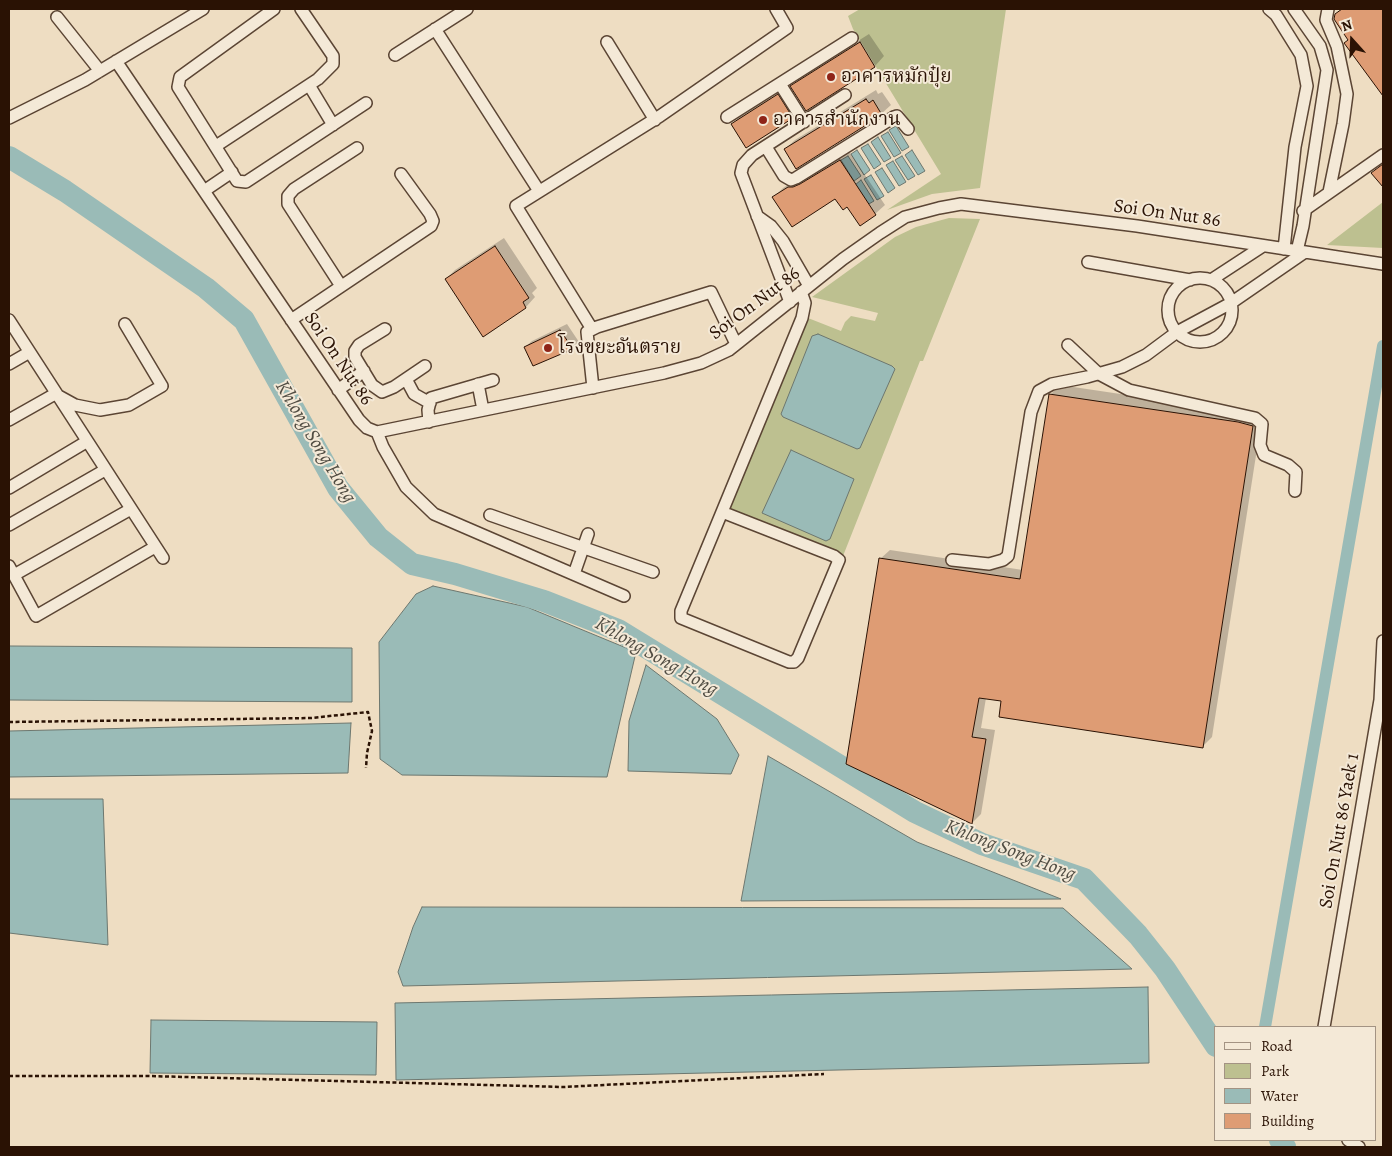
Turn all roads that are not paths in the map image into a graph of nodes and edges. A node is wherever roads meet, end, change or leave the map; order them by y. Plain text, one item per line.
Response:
1 (203, 9) edge
2 (274, 9) edge
3 (301, 9) edge
4 (466, 9) edge
5 (776, 9) edge
6 (1269, 9) edge
7 (1294, 9) edge
8 (1328, 9) edge
9 (56, 17) dead end
10 (435, 29) junction
11 (852, 38) dead end
12 (608, 42) dead end
13 (395, 55) dead end
14 (116, 61) junction
15 (1326, 67) junction
16 (1341, 67) junction
17 (1304, 68) junction
18 (100, 71) junction
19 (780, 84) junction
20 (309, 85) junction
21 (845, 95) dead end
22 (366, 103) dead end
23 (727, 117) dead end
24 (9, 118) edge
25 (655, 120) junction
26 (804, 122) junction
27 (334, 125) junction
28 (908, 129) dead end
29 (216, 146) junction
30 (766, 147) junction
31 (357, 148) dead end
32 (1383, 155) edge
33 (232, 172) junction
34 (401, 174) dead end
35 (204, 191) junction
36 (539, 192) junction
37 (1329, 192) junction
38 (1305, 209) junction
39 (757, 216) junction
40 (1287, 222) junction
41 (1264, 246) junction
42 (1284, 249) junction
43 (1301, 251) junction
44 (1088, 262) dead end
45 (1383, 264) edge
46 (1190, 280) junction
47 (1211, 280) junction
48 (341, 286) junction
49 (805, 289) junction
50 (790, 302) junction
51 (1231, 303) junction
52 (9, 320) edge
53 (291, 320) junction
54 (125, 324) dead end
55 (385, 329) dead end
56 (592, 329) junction
57 (1177, 332) junction
58 (736, 344) junction
59 (1068, 345) dead end
60 (28, 353) junction
61 (9, 364) edge
62 (425, 366) dead end
63 (364, 372) junction
64 (1098, 374) junction
65 (406, 379) junction
66 (493, 380) dead end
67 (478, 384) junction
68 (592, 388) junction
69 (338, 390) junction
70 (55, 394) junction
71 (430, 403) junction
72 (483, 410) junction
73 (9, 420) edge
74 (429, 422) junction
75 (377, 432) junction
76 (86, 442) junction
77 (105, 470) junction
78 (9, 488) edge
79 (1296, 491) dead end
80 (131, 509) junction
81 (722, 512) junction
82 (490, 515) dead end
83 (9, 525) edge
84 (588, 534) dead end
85 (155, 547) junction
86 (583, 548) junction
87 (163, 558) dead end
88 (952, 560) dead end
89 (11, 571) edge
90 (653, 572) dead end
91 (574, 574) junction
92 (624, 596) dead end
93 (1383, 641) edge
94 (1324, 1026) edge

1 - 14 street
2 - 29 street
3 - 20 street
4 - 10 street
5 - 25 street
6 - 17 street
7 - 15 street
8 - 16 street
9 - 18 street
10 - 13 street
10 - 36 street
11 - 19 street
12 - 25 street
14 - 18 street
14 - 35 street, Soi On Nut 86
15 - 16 street
15 - 17 street
15 - 38 street
16 - 37 street
17 - 40 street
18 - 24 street
19 - 23 street
19 - 26 street
20 - 27 street
20 - 29 street
21 - 26 street
22 - 27 street
25 - 36 street
26 - 30 street
27 - 33 street
28 - 30 street
29 - 33 street
30 - 39 street
31 - 48 street
32 - 37 street
33 - 35 street
34 - 48 street
35 - 53 street, Soi On Nut 86
36 - 56 street
37 - 38 street
38 - 40 street
38 - 43 street
39 - 49 street
39 - 50 street
40 - 42 street
41 - 42 street, Soi On Nut 86
41 - 47 street
41 - 49 street, Soi On Nut 86
42 - 43 street, Soi On Nut 86
43 - 45 street, Soi On Nut 86
43 - 51 street
44 - 46 street
46 - 47 street
46 - 57 street
47 - 51 street
48 - 53 street
49 - 50 street, Soi On Nut 86
49 - 81 street
50 - 58 street, Soi On Nut 86
51 - 57 street
51 - 57 street
52 - 60 street
53 - 69 street, Soi On Nut 86
54 - 70 street
55 - 63 street
56 - 58 street
56 - 68 street
57 - 64 street
58 - 68 street, Soi On Nut 86
59 - 64 street
60 - 61 street
60 - 70 street
62 - 65 street
63 - 65 street
63 - 69 street
64 - 79 street
64 - 88 street
65 - 71 street
66 - 67 street
67 - 71 street
67 - 72 street
68 - 72 street, Soi On Nut 86
69 - 75 street, Soi On Nut 86
70 - 73 street
70 - 76 street
71 - 74 street
72 - 74 street, Soi On Nut 86
74 - 75 street, Soi On Nut 86
75 - 91 street
76 - 77 street
76 - 78 street
77 - 80 street
77 - 83 street
80 - 85 street
80 - 89 street
81 - 81 street
82 - 86 street
84 - 86 street
85 - 87 street
85 - 89 street
86 - 90 street
86 - 91 street
91 - 92 street
93 - 94 street, Soi On Nut 86 Yaek 1

